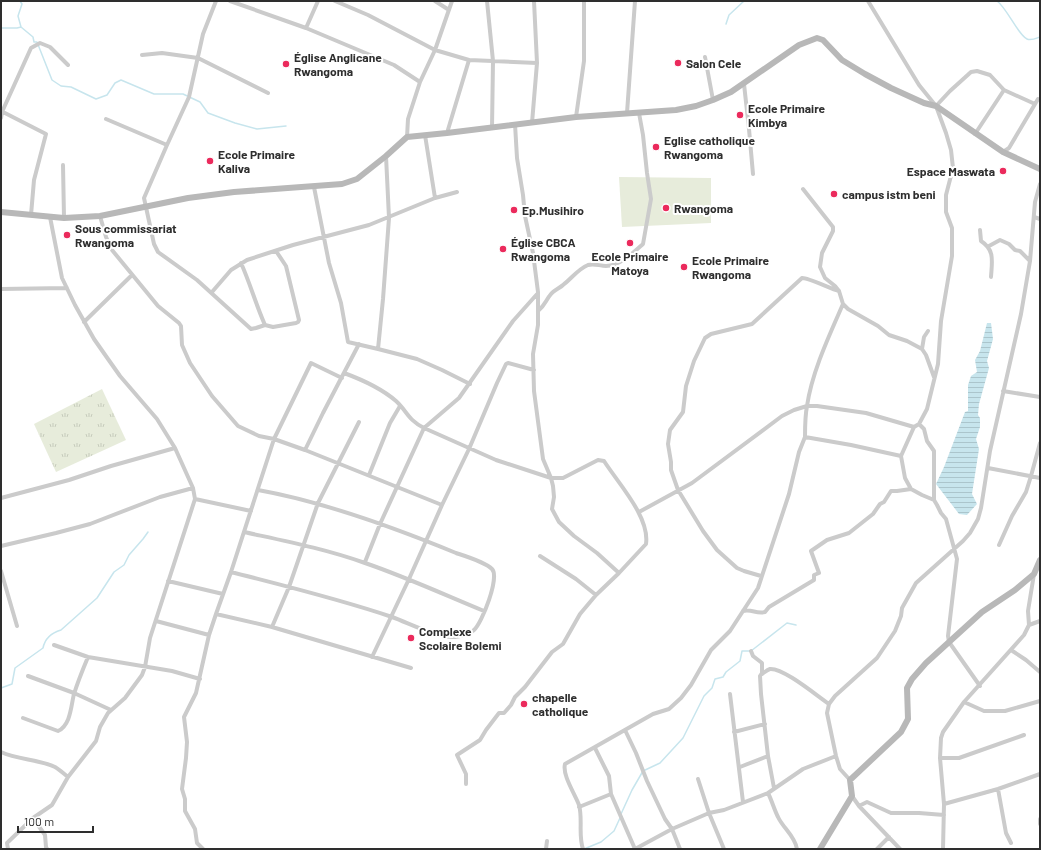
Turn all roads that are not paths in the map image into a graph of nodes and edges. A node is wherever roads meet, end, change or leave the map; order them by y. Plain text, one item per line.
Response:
1 (216, 1) edge
2 (230, 1) edge
3 (318, 1) edge
4 (335, 1) edge
5 (435, 1) edge
6 (452, 1) edge
7 (487, 1) edge
8 (534, 1) edge
9 (584, 1) edge
10 (635, 1) edge
11 (868, 1) edge
12 (449, 10) junction
13 (306, 28) junction
14 (435, 50) junction
15 (142, 55) dead end
16 (705, 57) dead end
17 (198, 58) junction
18 (469, 60) junction
19 (494, 61) junction
20 (537, 64) junction
21 (68, 65) dead end
22 (420, 82) junction
23 (744, 84) junction
24 (1004, 90) junction
25 (268, 93) dead end
26 (1039, 98) edge
27 (713, 100) junction
28 (1035, 104) junction
29 (936, 106) junction
30 (2, 112) edge
31 (639, 112) junction
32 (627, 113) junction
33 (576, 117) junction
34 (1, 118) edge
35 (106, 118) dead end
36 (532, 123) junction
37 (515, 124) junction
38 (492, 128) junction
39 (447, 133) junction
40 (975, 134) junction
41 (425, 135) junction
42 (407, 136) junction
43 (167, 145) junction
44 (1003, 152) junction
45 (386, 156) junction
46 (63, 165) dead end
47 (1040, 169) edge
48 (753, 174) dead end
49 (1040, 184) edge
50 (314, 187) junction
51 (803, 190) dead end
52 (457, 192) dead end
53 (435, 198) junction
54 (144, 208) junction
55 (1, 212) edge
56 (31, 215) junction
57 (100, 216) junction
58 (1034, 216) junction
59 (50, 217) junction
60 (64, 218) junction
61 (389, 218) junction
62 (1040, 219) edge
63 (980, 230) dead end
64 (324, 237) junction
65 (989, 246) junction
66 (276, 251) junction
67 (1030, 261) junction
68 (241, 264) junction
69 (132, 275) junction
70 (991, 277) dead end
71 (67, 288) junction
72 (1, 289) edge
73 (212, 292) junction
74 (538, 292) junction
75 (839, 292) junction
76 (843, 304) junction
77 (538, 311) junction
78 (84, 322) junction
79 (265, 325) junction
80 (928, 331) dead end
81 (359, 344) junction
82 (378, 349) junction
83 (922, 350) junction
84 (534, 370) junction
85 (343, 375) junction
86 (934, 377) junction
87 (470, 384) junction
88 (1003, 391) junction
89 (1040, 397) edge
90 (400, 406) junction
91 (807, 406) junction
92 (359, 422) dead end
93 (919, 424) junction
94 (914, 427) junction
95 (424, 428) junction
96 (805, 437) junction
97 (274, 439) junction
98 (1040, 443) edge
99 (175, 448) junction
100 (469, 449) junction
101 (305, 450) junction
102 (901, 456) junction
103 (338, 464) junction
104 (988, 468) junction
105 (369, 475) junction
106 (1031, 476) junction
107 (551, 478) junction
108 (1040, 478) edge
109 (397, 487) junction
110 (193, 488) junction
111 (911, 489) junction
112 (258, 490) junction
113 (678, 490) junction
114 (1, 498) edge
115 (194, 499) junction
116 (934, 500) junction
117 (318, 504) junction
118 (442, 505) junction
119 (251, 511) junction
120 (639, 512) junction
121 (380, 524) junction
122 (244, 532) junction
123 (426, 540) junction
124 (304, 545) junction
125 (999, 545) dead end
126 (1, 546) edge
127 (955, 548) junction
128 (540, 556) dead end
129 (1040, 560) edge
130 (365, 562) junction
131 (1, 571) edge
132 (231, 572) junction
133 (620, 573) junction
134 (1034, 574) junction
135 (761, 576) junction
136 (409, 579) junction
137 (168, 581) junction
138 (289, 587) junction
139 (223, 594) junction
140 (596, 595) junction
141 (484, 611) junction
142 (743, 611) junction
143 (216, 614) junction
144 (392, 617) junction
145 (156, 621) junction
146 (1040, 621) edge
147 (1029, 625) junction
148 (17, 626) dead end
149 (272, 627) junction
150 (209, 635) junction
151 (949, 642) junction
152 (54, 645) dead end
153 (1011, 650) junction
154 (751, 651) dead end
155 (88, 657) junction
156 (372, 657) junction
157 (145, 667) junction
158 (411, 668) dead end
159 (1040, 672) edge
160 (762, 674) junction
161 (28, 676) dead end
162 (200, 679) junction
163 (980, 686) junction
164 (74, 693) junction
165 (730, 694) dead end
166 (1040, 701) edge
167 (964, 702) junction
168 (828, 704) junction
169 (111, 710) junction
170 (23, 718) dead end
171 (765, 724) junction
172 (625, 730) junction
173 (734, 732) junction
174 (1024, 735) dead end
175 (595, 748) junction
176 (1, 752) edge
177 (768, 756) junction
178 (836, 756) junction
179 (940, 758) junction
180 (740, 767) junction
181 (1040, 774) edge
182 (68, 777) junction
183 (698, 779) dead end
184 (850, 780) junction
185 (466, 784) dead end
186 (774, 788) junction
187 (998, 789) junction
188 (768, 793) junction
189 (611, 794) junction
190 (852, 796) junction
191 (743, 802) junction
192 (944, 804) junction
193 (859, 806) junction
194 (579, 807) junction
195 (709, 813) junction
196 (944, 815) junction
197 (33, 818) junction
198 (1040, 819) edge
199 (1040, 824) edge
200 (672, 829) junction
201 (889, 837) junction
202 (547, 841) dead end
203 (1011, 843) dead end
204 (8, 849) edge
205 (47, 849) edge
206 (203, 849) edge
207 (546, 849) edge
208 (583, 849) edge
209 (635, 849) edge
210 (680, 849) edge
211 (724, 849) edge
212 (798, 849) edge
213 (820, 849) edge
214 (877, 849) edge
215 (900, 849) edge
216 (943, 849) edge

1 - 17 street
2 - 13 street
3 - 13 street
4 - 14 street
5 - 12 street
6 - 12 street
7 - 19 street
8 - 20 street
9 - 33 street
10 - 32 street
11 - 29 street
12 - 14 street
13 - 22 street
14 - 18 street
14 - 22 street
15 - 17 street
16 - 27 street
17 - 25 street
17 - 43 street
18 - 19 street
18 - 39 street
19 - 20 street
19 - 38 street
20 - 36 street
21 - 30 street
22 - 42 street
23 - 27 street
23 - 29 street
23 - 48 street
24 - 28 street
24 - 29 street
24 - 40 street
26 - 28 street
27 - 31 street
28 - 44 street
29 - 40 street
29 - 86 street
30 - 34 street
30 - 56 street
31 - 32 street
31 - 77 street
32 - 33 street
33 - 36 street
35 - 43 street
36 - 37 street
37 - 38 street
37 - 74 street
38 - 39 street
39 - 41 street
40 - 44 street
41 - 42 street
41 - 53 street
42 - 45 street
43 - 54 street
44 - 47 street
45 - 50 street
45 - 61 street
46 - 60 street
49 - 58 street
50 - 54 street
50 - 64 street
51 - 75 street
52 - 53 street
53 - 61 street
54 - 57 street
54 - 73 street
55 - 56 street
56 - 59 street
57 - 60 street
57 - 69 street
58 - 62 street
58 - 67 street
59 - 60 street
59 - 71 street
61 - 64 street
61 - 82 street
63 - 65 street
64 - 66 street
64 - 81 street
65 - 67 street
65 - 70 street
66 - 68 street
66 - 79 street
67 - 88 street
68 - 73 street
68 - 79 street
69 - 78 street
69 - 97 street
71 - 72 street
71 - 78 street
73 - 79 street
74 - 77 street
74 - 87 street
75 - 76 street
75 - 113 street
76 - 83 street
76 - 91 street
77 - 84 street
78 - 99 street
80 - 83 street
81 - 82 street
81 - 85 street
82 - 87 street
83 - 86 street
84 - 100 street
84 - 107 street
85 - 90 street
85 - 97 street
85 - 101 street
86 - 93 street
87 - 95 street
88 - 89 street
88 - 104 street
90 - 95 street
90 - 105 street
91 - 94 street
91 - 96 street
91 - 113 street
92 - 103 street
93 - 94 street
93 - 116 street
94 - 102 street
95 - 100 street
95 - 109 street
96 - 102 street
96 - 135 street
97 - 101 street
97 - 112 street
98 - 106 street
99 - 110 street
99 - 114 street
100 - 107 street
100 - 118 street
101 - 103 street
102 - 111 street
103 - 105 street
103 - 117 street
104 - 106 street
104 - 127 street
105 - 109 street
106 - 108 street
106 - 125 street
107 - 120 street
107 - 133 street
109 - 118 street
109 - 121 street
110 - 115 street
110 - 126 street
111 - 116 street
111 - 142 street
112 - 117 street
112 - 119 street
113 - 120 street
113 - 135 street
115 - 119 street
115 - 137 street
116 - 127 street
117 - 121 street
117 - 124 street
118 - 123 street
119 - 122 street
120 - 133 street
121 - 123 street
121 - 130 street
122 - 124 street
122 - 132 street
123 - 136 street
123 - 141 street
124 - 130 street
124 - 138 street
127 - 151 street
127 - 168 street
128 - 140 street
129 - 134 street
130 - 136 street
131 - 148 street
132 - 138 street
132 - 139 street
133 - 140 street
134 - 147 street
134 - 151 street
135 - 142 street
136 - 141 street
136 - 144 street
137 - 139 street
137 - 145 street
138 - 144 street
138 - 149 street
139 - 143 street
140 - 185 street
141 - 144 street
142 - 172 street
143 - 149 street
143 - 150 street
144 - 156 street
145 - 150 street
145 - 157 street
146 - 147 street
147 - 153 street
149 - 156 street
150 - 162 street
151 - 163 street
151 - 184 street
152 - 155 street
153 - 159 street
153 - 163 street
154 - 160 street
155 - 157 street
155 - 164 street
156 - 158 street
157 - 162 street
157 - 169 street
160 - 168 street
160 - 171 street
161 - 164 street
162 - 206 street
163 - 167 street
164 - 169 street
164 - 170 street
165 - 173 street
166 - 167 street
167 - 179 street
168 - 178 street
169 - 182 street
171 - 173 street
171 - 177 street
172 - 175 street
172 - 200 street
173 - 180 street
174 - 179 street
175 - 189 street
175 - 194 street
176 - 182 street
177 - 180 street
177 - 186 street
178 - 184 street
178 - 186 street
179 - 192 street
180 - 191 street
181 - 187 street
182 - 197 street
183 - 195 street
184 - 190 street
186 - 188 street
187 - 192 street
187 - 203 street
188 - 191 street
188 - 212 street
189 - 194 street
189 - 209 street
190 - 193 street
190 - 213 street
191 - 195 street
192 - 196 street
193 - 196 street
193 - 201 street
194 - 208 street
195 - 200 street
195 - 211 street
196 - 216 street
197 - 204 street
197 - 205 street
198 - 199 street
200 - 209 street
200 - 210 street
201 - 214 street
201 - 215 street
202 - 207 street

